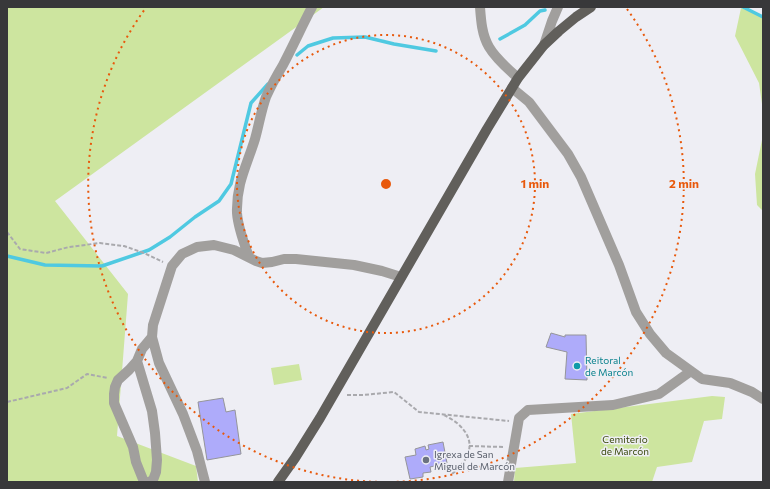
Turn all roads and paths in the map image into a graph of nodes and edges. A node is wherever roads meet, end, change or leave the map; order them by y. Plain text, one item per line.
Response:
1 (312, 7) edge
2 (480, 7) edge
3 (558, 7) edge
4 (591, 7) edge
5 (544, 45) junction
6 (518, 78) junction
7 (512, 88) junction
8 (7, 232) edge
9 (249, 258) junction
10 (172, 266) junction
11 (401, 277) junction
12 (152, 337) junction
13 (137, 361) junction
14 (691, 371) junction
15 (118, 380) junction
16 (344, 395) dead end
17 (763, 399) edge
18 (7, 402) edge
19 (442, 414) junction
20 (518, 422) junction
21 (469, 446) junction
22 (514, 447) junction
23 (452, 474) dead end
24 (144, 482) edge
25 (149, 482) edge
26 (205, 482) edge
27 (278, 482) edge
28 (508, 482) edge

1 - 9 street
2 - 6 street
3 - 5 street
4 - 5 main road
5 - 6 main road
6 - 7 main road
7 - 11 main road
7 - 14 street
8 - 10 path
9 - 10 street
9 - 11 street
10 - 12 street
11 - 27 main road
12 - 13 street
12 - 26 street
13 - 15 street
13 - 25 street
14 - 17 street
14 - 20 street
15 - 18 path
15 - 24 street
16 - 19 path
19 - 20 path
19 - 21 path
20 - 22 street
21 - 22 path
21 - 23 path
22 - 28 street

